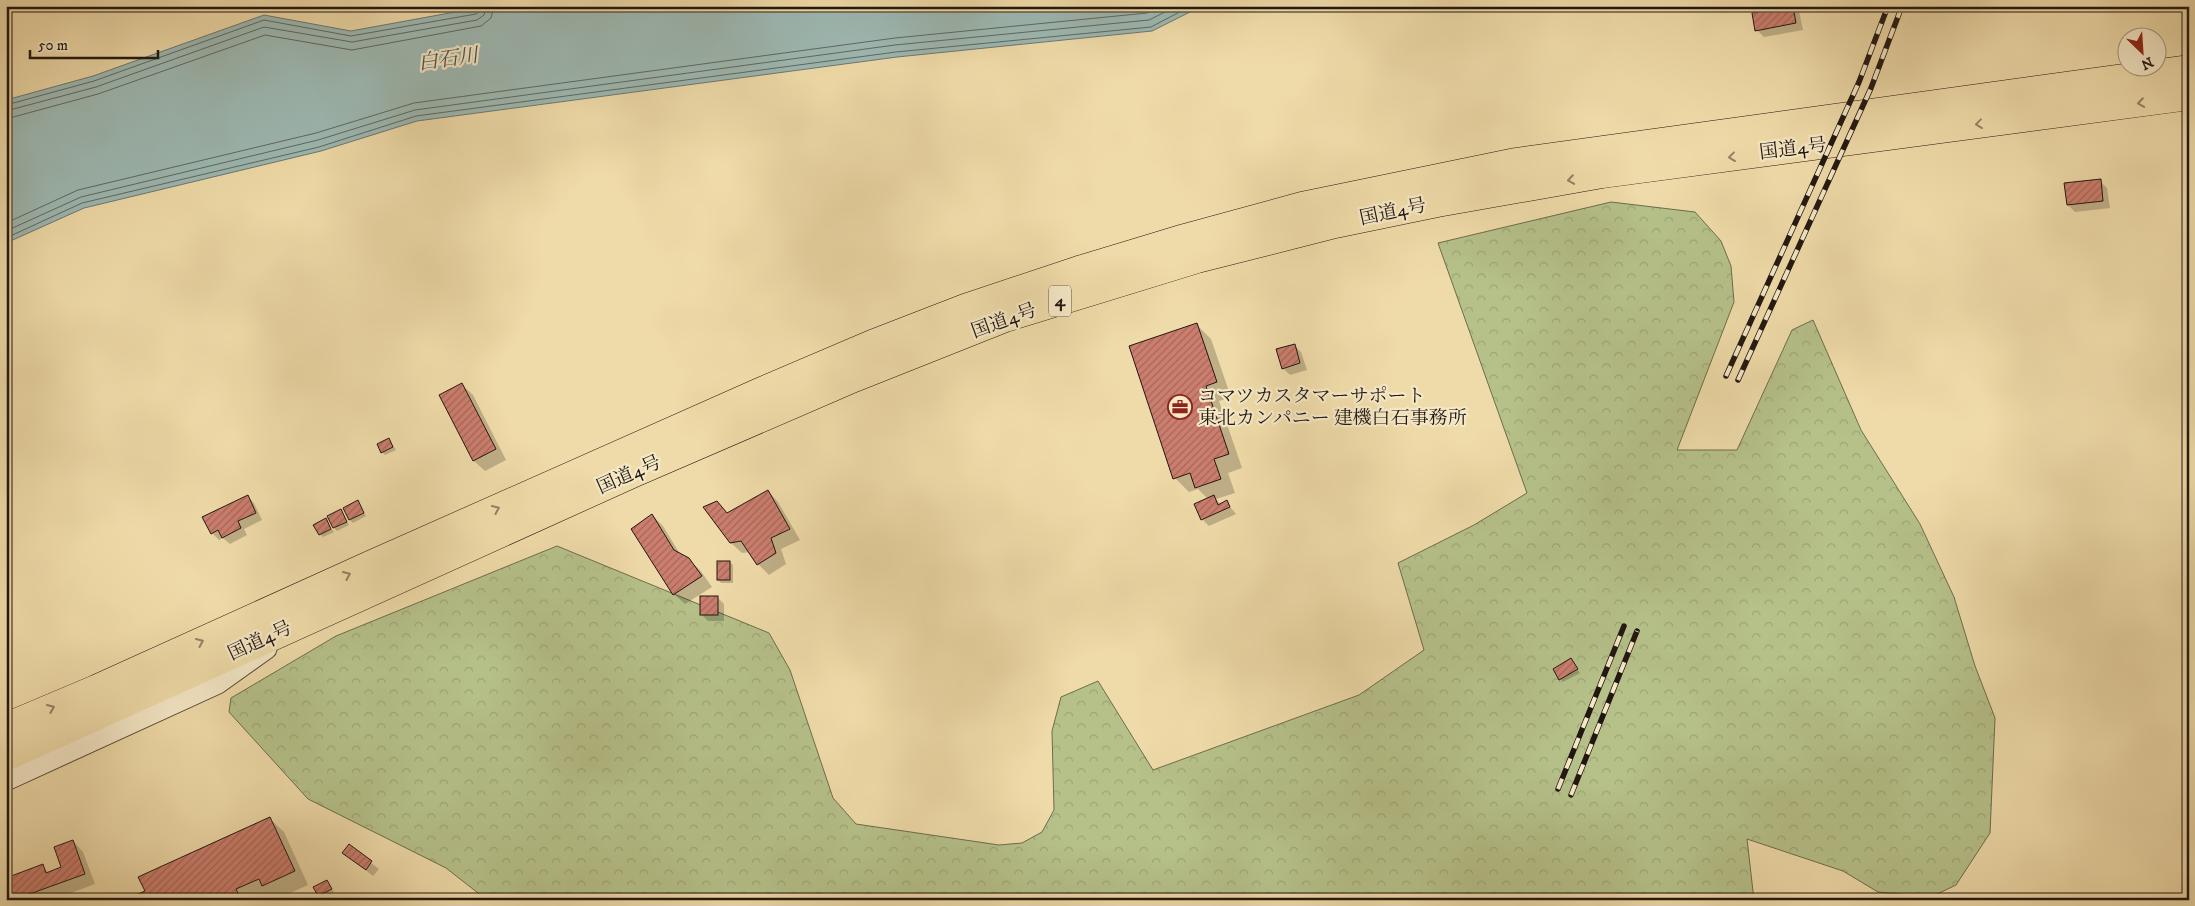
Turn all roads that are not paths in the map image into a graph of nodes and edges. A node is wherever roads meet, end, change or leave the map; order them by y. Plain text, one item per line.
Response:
1 (2189, 69) edge
2 (2189, 96) edge
3 (309, 619) junction
4 (6, 727) edge
5 (6, 758) edge
6 (6, 781) edge

4 -> 1 highway, 国道4号 / 4
2 -> 3 highway, 国道4号 / 4
3 - 5 highway, 国道4号 / 4
3 - 6 street

